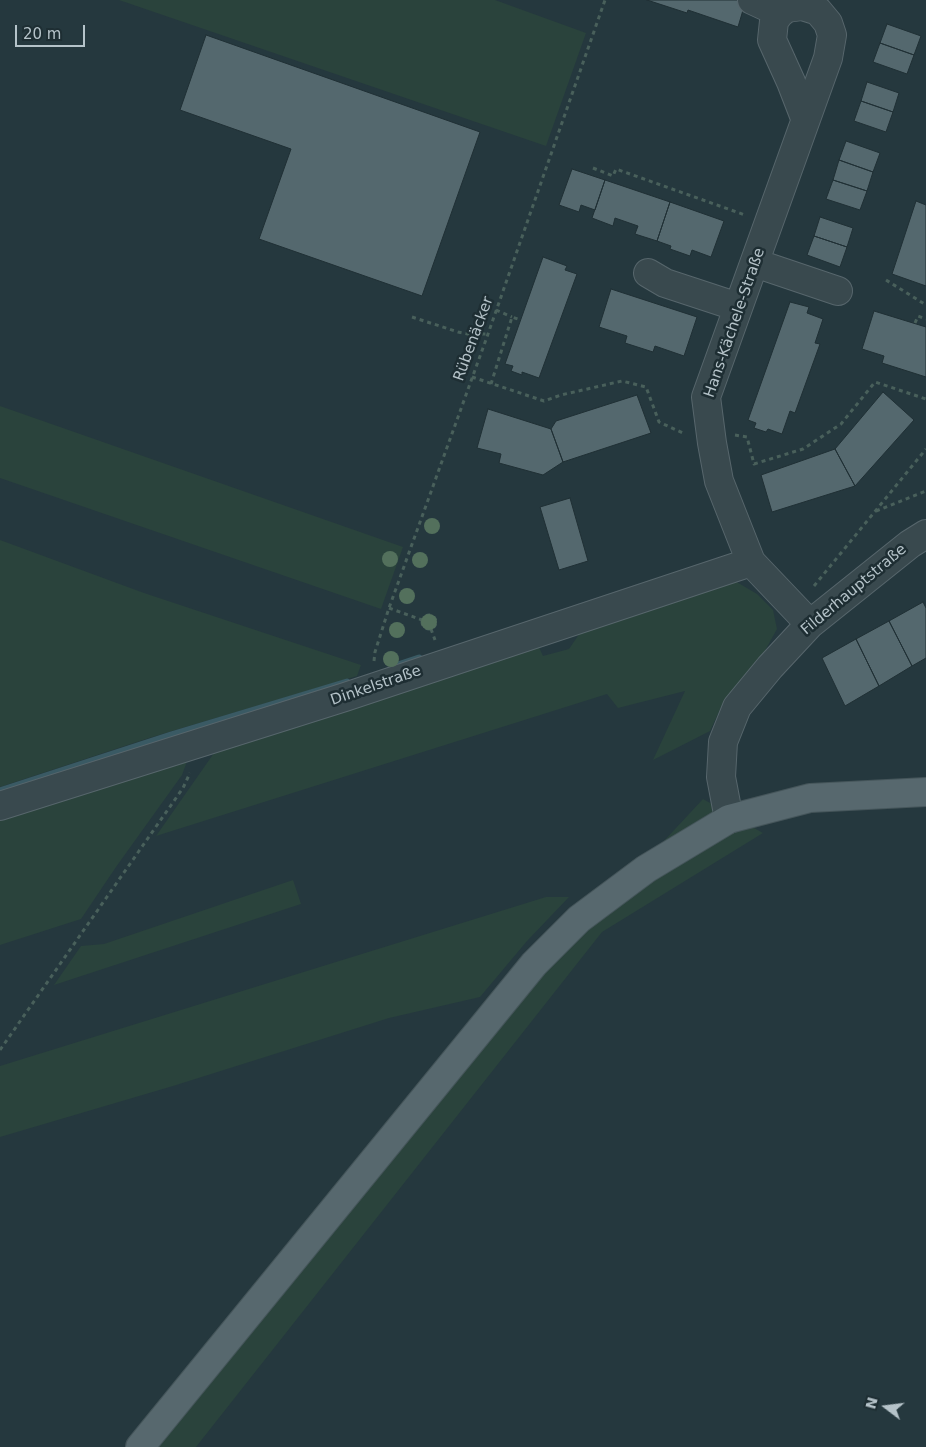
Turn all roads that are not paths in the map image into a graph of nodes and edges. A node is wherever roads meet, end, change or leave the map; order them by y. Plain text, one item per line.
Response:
1 (752, 0) edge
2 (780, 13) junction
3 (805, 118) junction
4 (754, 263) junction
5 (648, 273) dead end
6 (838, 291) dead end
7 (738, 307) junction
8 (926, 534) edge
9 (751, 562) junction
10 (810, 624) junction
11 (926, 792) edge
12 (0, 806) edge
13 (729, 819) junction
14 (140, 1447) edge

1 - 2 street
2 - 3 street
2 - 3 street, Hans-Kächele-Straße
3 - 4 street, Hans-Kächele-Straße
4 - 6 street
4 - 7 street, Hans-Kächele-Straße
5 - 7 street
7 - 9 street, Hans-Kächele-Straße
8 - 10 street, Filderhauptstraße
9 - 10 street, Hans-Kächele-Straße
9 - 12 street, Dinkelstraße
10 - 13 street, Filderhauptstraße
11 - 13 main road
13 - 14 main road

